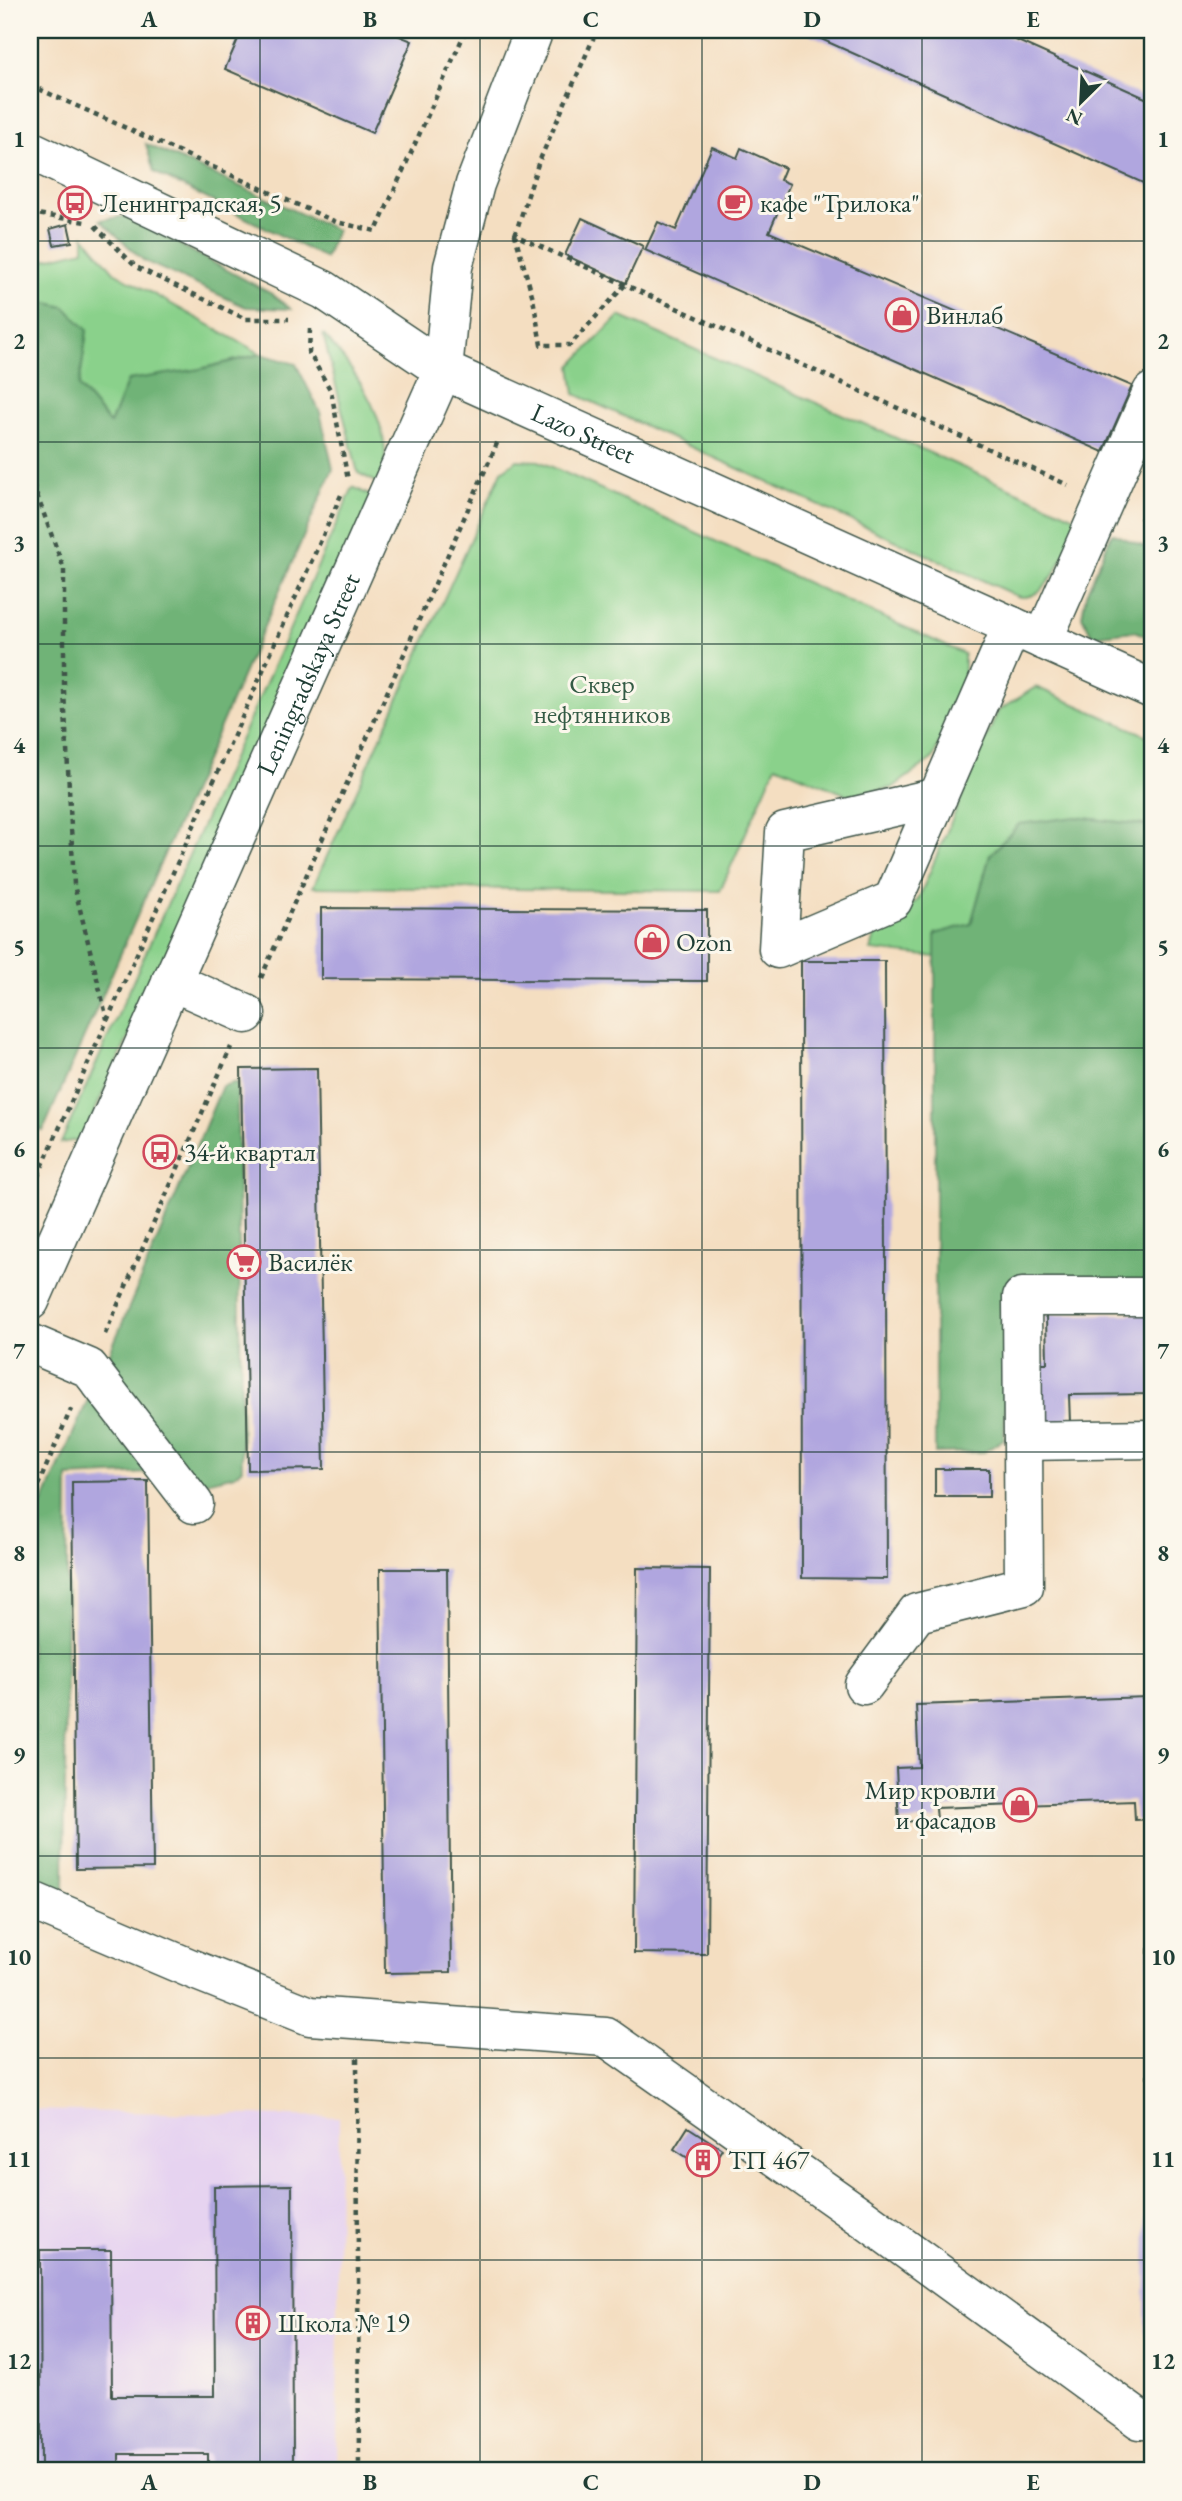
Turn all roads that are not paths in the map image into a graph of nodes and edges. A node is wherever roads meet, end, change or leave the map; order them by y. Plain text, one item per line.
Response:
1 (534, 30) edge
2 (30, 150) edge
3 (443, 370) junction
4 (1152, 392) edge
5 (1028, 633) junction
6 (1152, 689) edge
7 (938, 797) junction
8 (171, 981) junction
9 (246, 1014) road end
10 (1152, 1297) edge
11 (30, 1301) edge
12 (30, 1343) edge
13 (1152, 1439) edge
14 (1023, 1441) junction
15 (194, 1504) dead end
16 (864, 1685) dead end
17 (30, 1900) edge
18 (1152, 2420) edge

1 - 3 main road, Leningradskaya Street
2 - 3 main road, Lazo Street
3 - 5 main road, Lazo Street
3 - 8 main road, Leningradskaya Street
4 - 5 main road
5 - 6 main road, Lazo Street
5 - 7 main road
7 - 7 main road
8 - 9 main road
8 - 11 main road, Leningradskaya Street
10 - 14 main road
12 - 15 main road
13 - 14 main road
14 - 16 main road
17 - 18 main road

